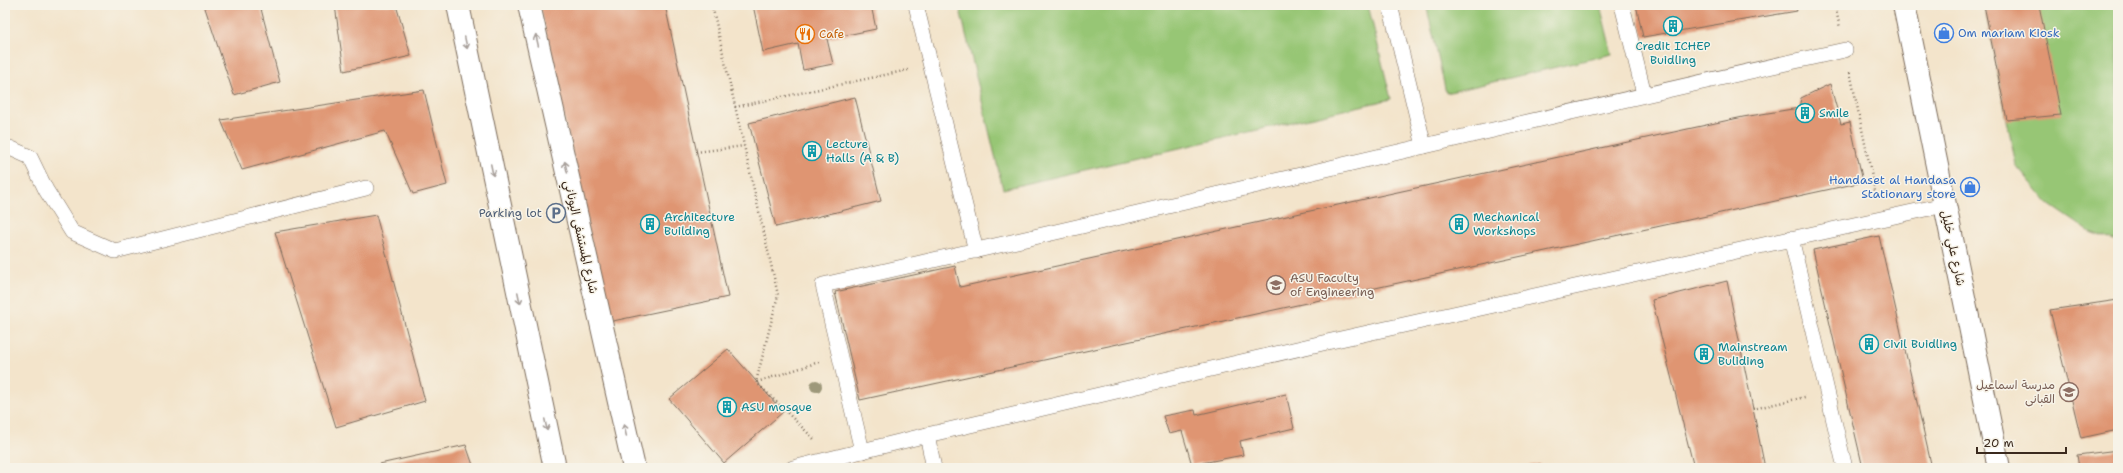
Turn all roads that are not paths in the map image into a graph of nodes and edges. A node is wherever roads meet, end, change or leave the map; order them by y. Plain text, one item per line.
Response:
1 (458, 5) edge
2 (529, 5) edge
3 (916, 5) edge
4 (1390, 5) edge
5 (1622, 5) edge
6 (1904, 5) edge
7 (1845, 50) road end
8 (1644, 94) junction
9 (1424, 146) junction
10 (5, 149) edge
11 (366, 188) dead end
12 (1944, 205) junction
13 (1791, 238) junction
14 (976, 251) junction
15 (927, 435) junction
16 (862, 451) junction
17 (555, 468) edge
18 (634, 468) edge
19 (793, 468) edge
20 (934, 468) edge
21 (1845, 468) edge
22 (1999, 468) edge

1 -> 17 street
18 -> 2 street, شارع المستشفى اليوناني
3 - 14 lane
4 - 9 lane
5 - 8 lane
6 - 12 street, شارع علي خليل
7 - 8 lane
8 - 9 lane
9 - 14 lane
10 - 11 lane
12 - 13 lane
12 - 22 street, شارع علي خليل
13 - 15 lane
13 - 21 lane
14 - 16 lane
15 - 16 lane
15 - 20 lane
16 - 19 lane

